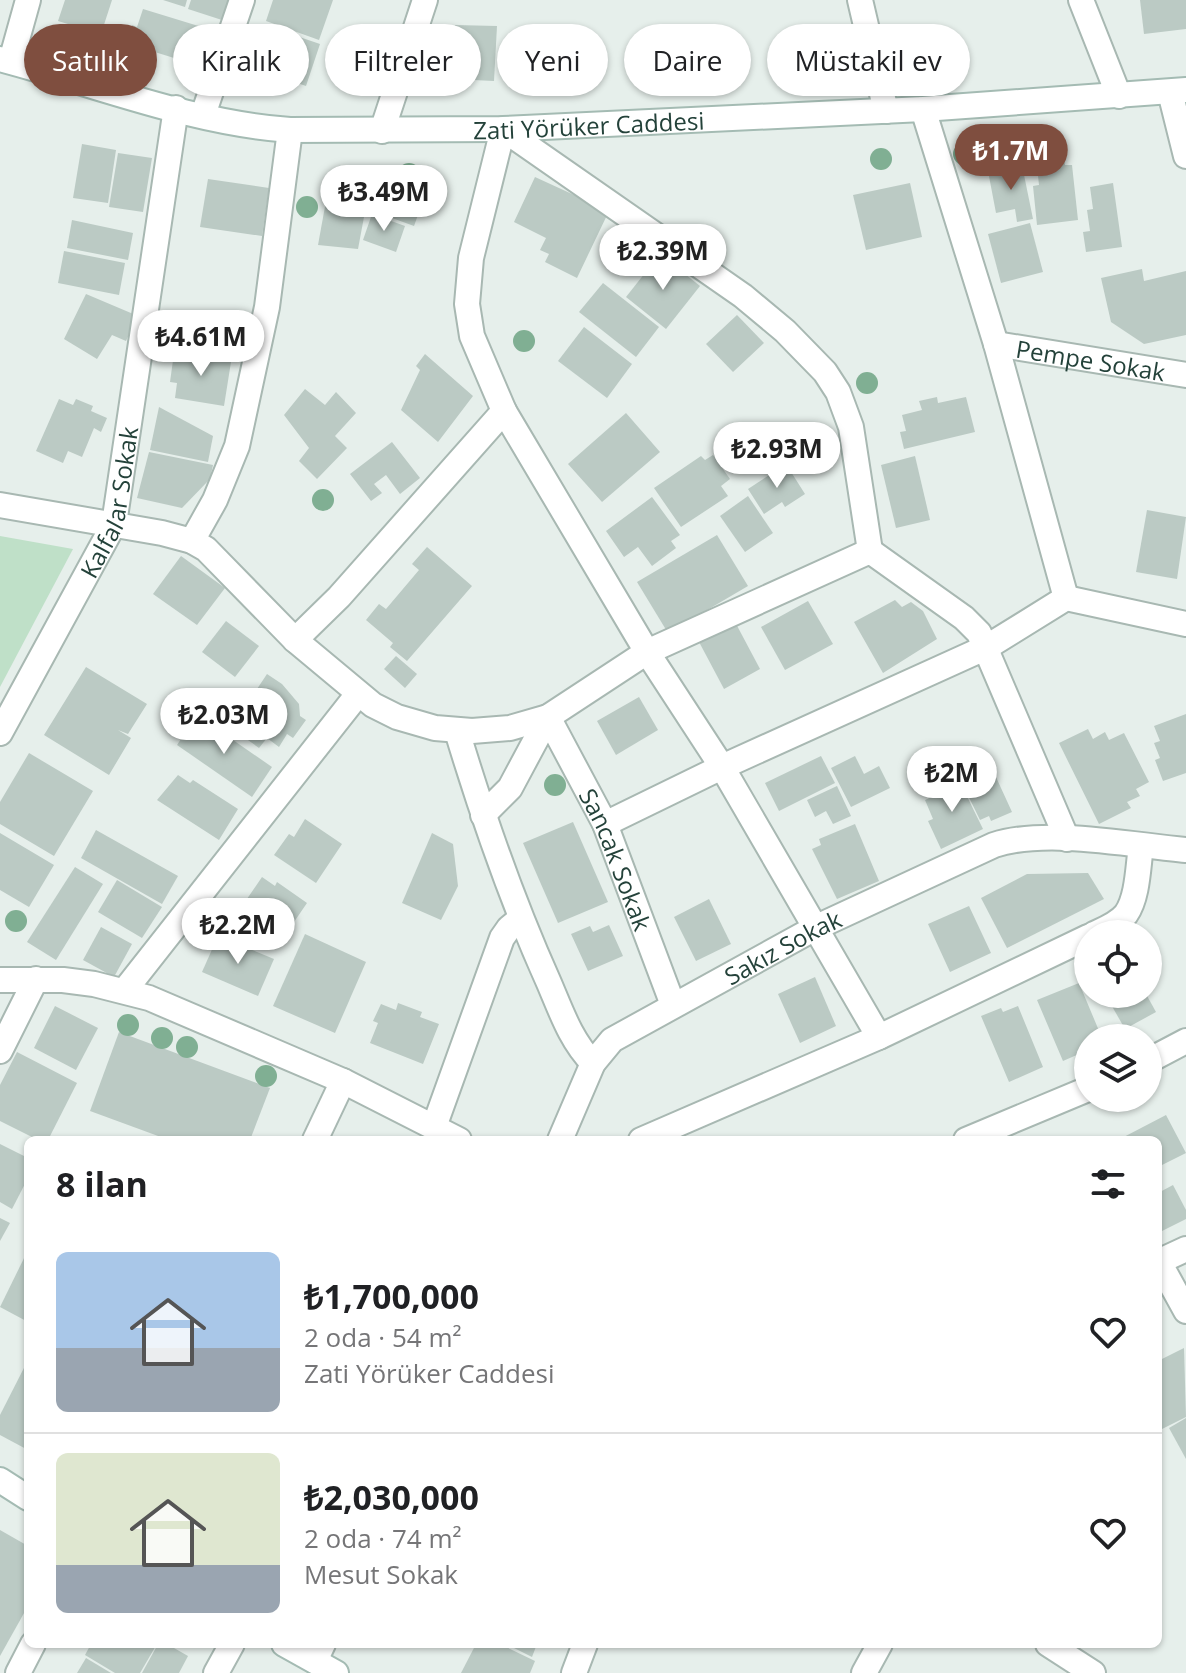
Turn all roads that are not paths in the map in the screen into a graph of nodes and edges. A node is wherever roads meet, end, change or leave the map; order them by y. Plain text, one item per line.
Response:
1 (28, 0) edge
2 (242, 0) edge
3 (425, 0) edge
4 (860, 0) edge
5 (1081, 0) edge
6 (5, 60) edge
7 (1178, 91) edge
8 (1119, 96) junction
9 (176, 108) junction
10 (923, 109) junction
11 (886, 111) junction
12 (203, 115) junction
13 (503, 129) junction
14 (290, 130) junction
15 (382, 131) junction
16 (1186, 156) edge
17 (996, 344) junction
18 (1186, 375) edge
19 (504, 411) junction
20 (0, 505) edge
21 (114, 524) junction
22 (192, 541) junction
23 (870, 551) junction
24 (1066, 598) junction
25 (1186, 624) edge
26 (295, 640) junction
27 (987, 647) junction
28 (647, 652) junction
29 (358, 694) junction
30 (548, 717) junction
31 (457, 731) junction
32 (0, 733) edge
33 (722, 767) junction
34 (483, 815) junction
35 (605, 824) junction
36 (1067, 839) junction
37 (1141, 846) junction
38 (1186, 850) edge
39 (520, 919) junction
40 (1119, 920) edge
41 (817, 927) junction
42 (1074, 944) edge
43 (36, 979) junction
44 (0, 980) edge
45 (125, 990) junction
46 (673, 1005) junction
47 (879, 1037) junction
48 (1186, 1041) edge
49 (0, 1051) edge
50 (1162, 1054) edge
51 (593, 1063) junction
52 (343, 1081) junction
53 (1074, 1095) edge
54 (434, 1127) junction
55 (317, 1136) edge
56 (451, 1136) edge
57 (562, 1136) edge
58 (650, 1136) edge
59 (976, 1136) edge
60 (1186, 1249) edge
61 (1162, 1260) edge
62 (1162, 1269) edge
63 (1186, 1311) edge
64 (0, 1480) edge
65 (24, 1495) edge
66 (31, 1648) edge
67 (230, 1648) edge
68 (583, 1648) edge
69 (878, 1648) edge
70 (1054, 1648) edge
71 (319, 1652) edge
72 (18, 1673) edge
73 (216, 1673) edge
74 (336, 1673) edge
75 (574, 1673) edge
76 (864, 1673) edge
77 (1093, 1673) edge

1 - 6 street
2 - 12 street
3 - 15 street
4 - 11 street
5 - 8 street
6 - 9 street, Zati Yörüker Caddesi
7 - 8 street, Zati Yörüker Caddesi
7 - 16 street
8 - 10 street, Zati Yörüker Caddesi
9 - 12 street, Zati Yörüker Caddesi
9 - 21 street, Kalfalar Sokak
10 - 11 street, Zati Yörüker Caddesi
10 - 17 street
11 - 13 street, Zati Yörüker Caddesi
12 - 14 street, Zati Yörüker Caddesi
13 - 15 street, Zati Yörüker Caddesi
13 - 19 street
13 - 23 street
14 - 15 street, Zati Yörüker Caddesi
14 - 22 street
17 - 18 street, Pempe Sokak
17 - 24 street
19 - 26 street
19 - 28 street
20 - 21 street
21 - 22 street
21 - 32 street, Kalfalar Sokak
22 - 26 street
23 - 27 street
23 - 28 street
24 - 25 street
24 - 27 street
26 - 29 street
27 - 33 street
27 - 36 street
28 - 30 street
28 - 33 street
29 - 31 street
29 - 45 street
30 - 31 street
30 - 34 street
30 - 35 street, Sancak Sokak
31 - 34 street
33 - 35 street
33 - 41 street
34 - 39 street
35 - 46 street, Sancak Sokak
36 - 37 street, Sakız Sokak
36 - 41 street, Sakız Sokak
37 - 38 street, Sakız Sokak
37 - 40 street
39 - 51 street
39 - 54 street
41 - 46 street, Sakız Sokak
41 - 47 street
42 - 47 street
43 - 44 street
43 - 45 street
43 - 49 street
45 - 52 street
46 - 51 street, Sakız Sokak
47 - 58 street
48 - 50 street
51 - 57 street, Sakız Sokak
52 - 54 street
52 - 55 street
53 - 59 street
54 - 56 street
60 - 61 street
62 - 63 street
64 - 65 street
66 - 72 street
67 - 73 street
68 - 75 street
69 - 76 street
70 - 77 street
71 - 74 street

